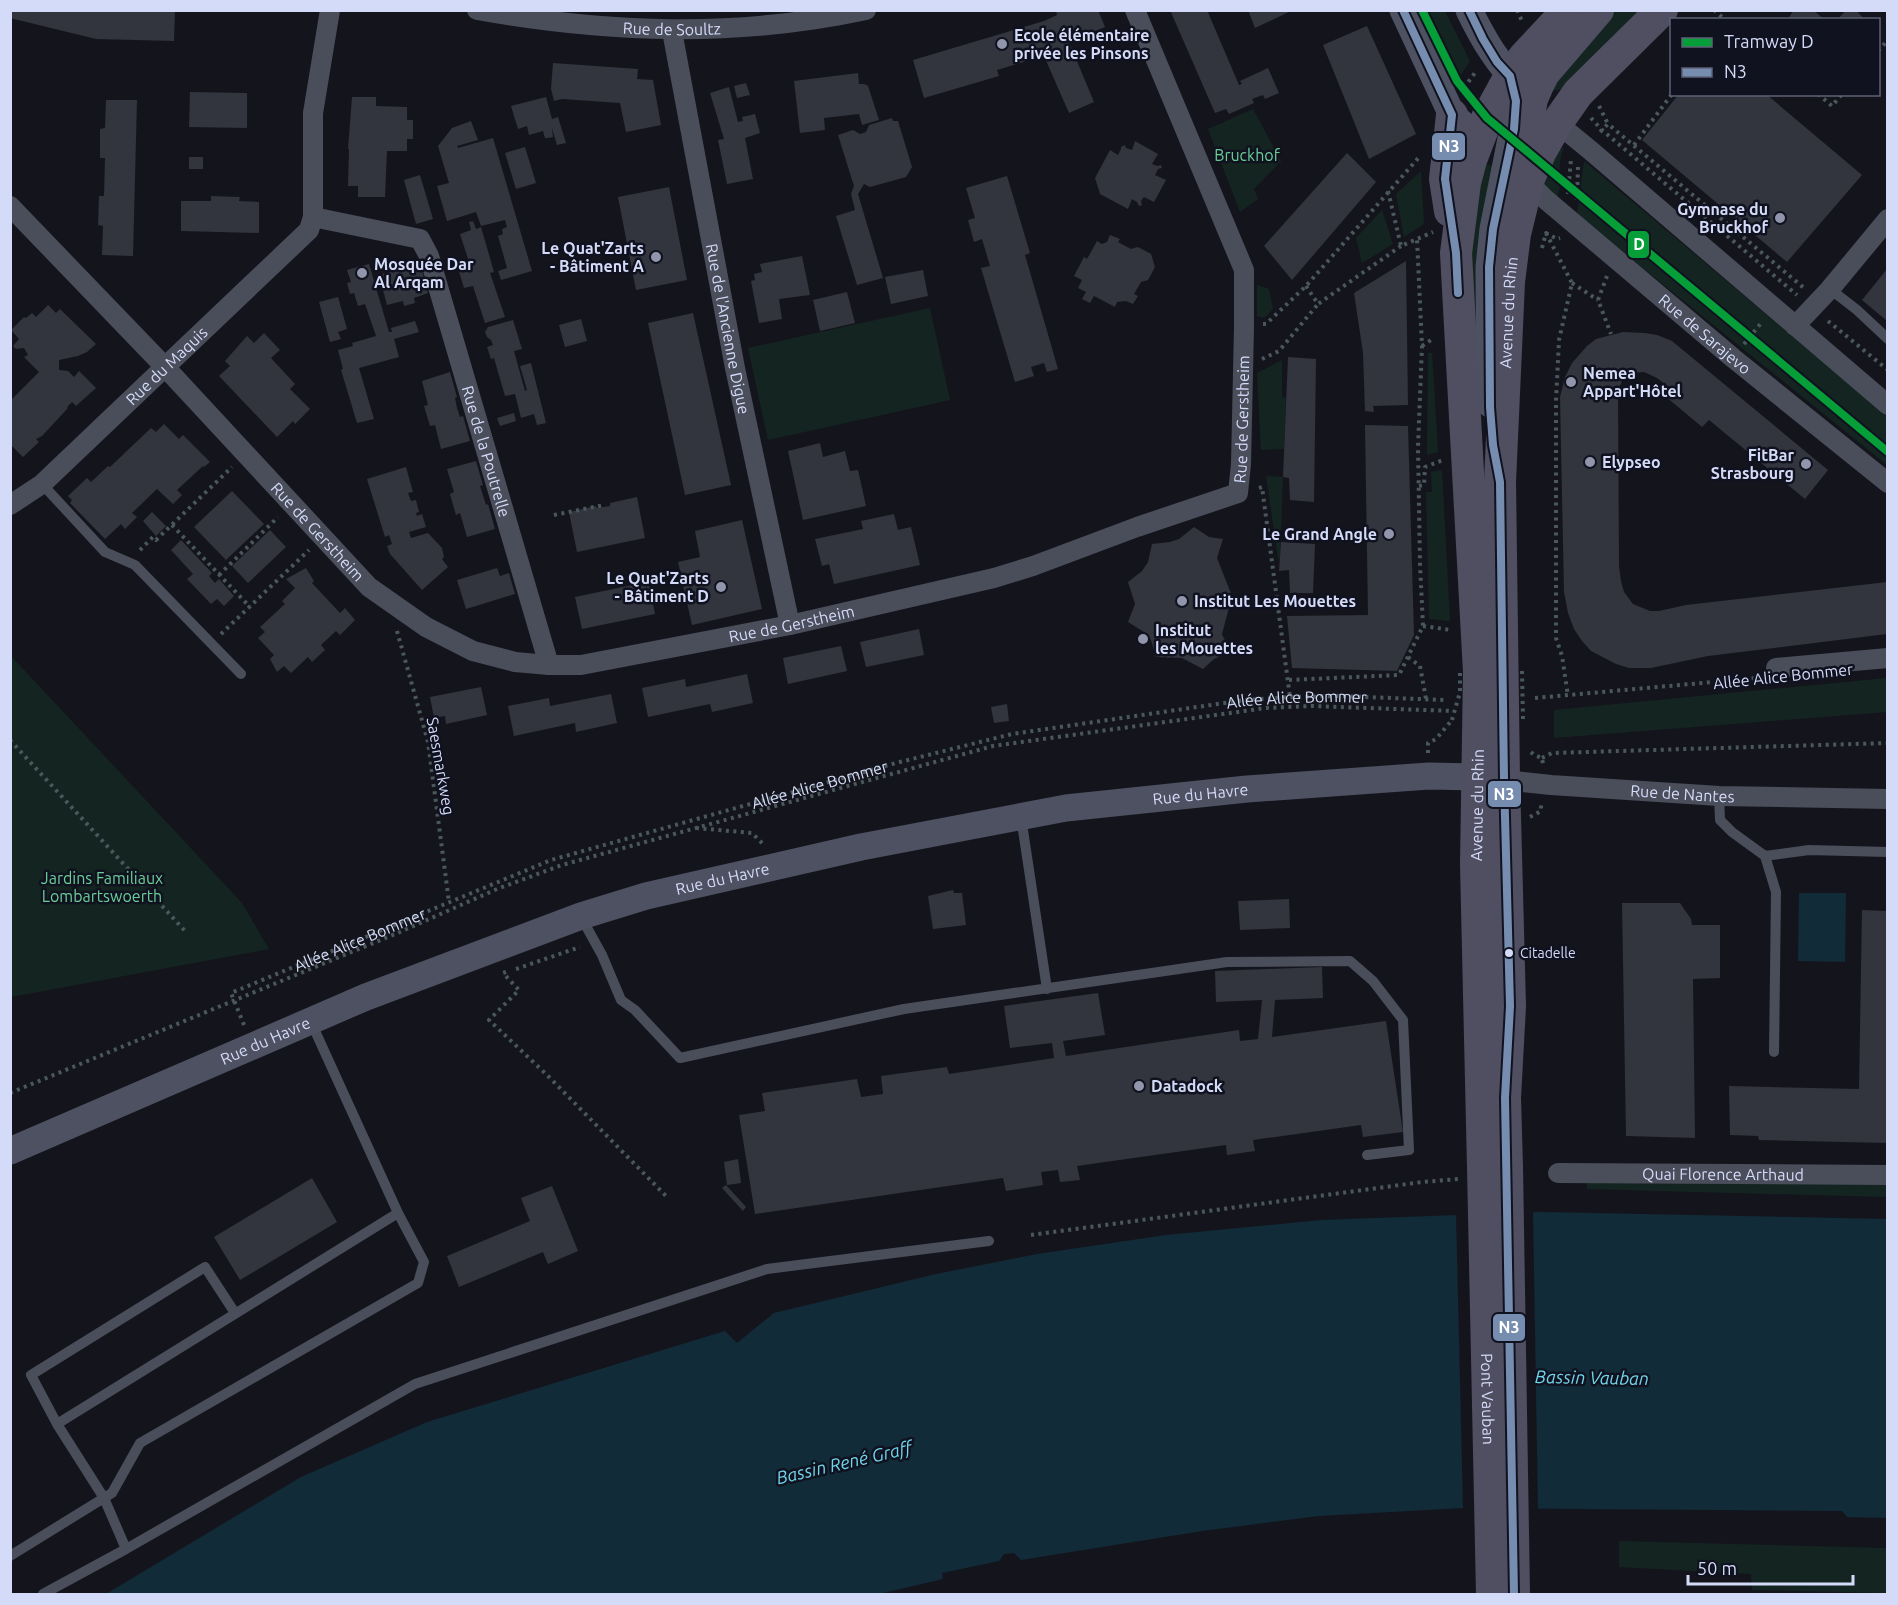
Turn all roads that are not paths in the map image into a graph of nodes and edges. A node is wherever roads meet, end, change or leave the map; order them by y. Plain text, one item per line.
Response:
1 (330, 10) edge
2 (867, 10) edge
3 (1135, 10) edge
4 (1403, 10) edge
5 (1469, 10) edge
6 (1568, 10) edge
7 (1598, 10) edge
8 (1662, 10) edge
9 (487, 11) edge
10 (672, 31) junction
11 (1510, 76) junction
12 (1532, 99) junction
13 (1452, 115) junction
14 (1479, 138) junction
15 (1575, 138) junction
16 (1517, 172) junction
17 (10, 206) edge
18 (313, 217) junction
19 (1887, 219) edge
20 (1456, 253) junction
21 (1821, 299) junction
22 (1796, 326) junction
23 (1887, 339) edge
24 (165, 367) junction
25 (1887, 405) edge
26 (1887, 483) edge
27 (42, 484) junction
28 (10, 505) edge
29 (790, 625) junction
30 (1887, 658) edge
31 (549, 665) junction
32 (1772, 672) road end
33 (240, 674) dead end
34 (1490, 778) junction
35 (1719, 796) junction
36 (1887, 799) edge
37 (1020, 817) junction
38 (1887, 852) edge
39 (1765, 856) junction
40 (581, 916) junction
41 (1047, 989) junction
42 (311, 1021) junction
43 (1774, 1052) dead end
44 (10, 1150) edge
45 (1367, 1155) dead end
46 (1486, 1171) junction
47 (1558, 1173) dead end
48 (1887, 1174) edge
49 (398, 1213) junction
50 (989, 1241) dead end
51 (235, 1313) junction
52 (57, 1424) junction
53 (104, 1498) junction
54 (126, 1549) junction
55 (10, 1556) edge
56 (43, 1594) edge
57 (1492, 1594) edge
58 (1514, 1594) edge

1 - 18 street
2 - 10 street, Rue de Soultz
3 - 29 street, Rue de Gerstheim
4 - 13 main road
5 - 11 main road
6 - 11 main road, Avenue du Rhin
7 - 12 main road
8 - 15 main road, Avenue du Rhin
9 - 10 street, Rue de Soultz
10 - 29 street, Rue de l'Ancienne Digue
11 - 12 main road
11 - 14 main road, Avenue du Rhin
11 - 16 main road
12 - 15 main road
12 - 16 main road
13 - 14 main road
13 - 20 main road
14 - 16 main road
14 - 20 main road, Avenue du Rhin
15 - 16 main road, Avenue du Rhin
15 - 22 street
16 - 26 street, Rue de Sarajevo
16 - 34 main road, Avenue du Rhin
17 - 24 street, Rue de Gerstheim
18 - 24 street, Rue du Maquis
18 - 31 street, Rue de la Poutrelle
19 - 21 street
20 - 34 main road, Avenue du Rhin
21 - 22 street
21 - 23 lane
22 - 25 street
24 - 27 street, Rue du Maquis
24 - 31 street, Rue de Gerstheim
27 - 28 street, Rue du Maquis
27 - 33 lane
29 - 31 street, Rue de Gerstheim
30 - 32 street, Allée Alice Bommer
34 - 35 street, Rue de Nantes
34 - 37 main road, Rue du Havre
34 - 46 main road, Avenue du Rhin
35 - 36 street, Rue de Nantes
35 - 39 lane
37 - 40 main road, Rue du Havre
37 - 41 lane
38 - 39 lane
39 - 43 lane
40 - 41 lane
40 - 42 main road, Rue du Havre
41 - 45 lane
42 - 44 main road, Rue du Havre
42 - 49 lane
46 - 57 main road, Pont Vauban, bridge
46 - 58 main road, Pont Vauban, bridge
47 - 48 street, Quai Florence Arthaud
49 - 51 lane
49 - 53 lane
50 - 54 lane
51 - 52 lane
51 - 52 lane
52 - 53 lane
53 - 54 lane
53 - 55 lane
54 - 56 lane

